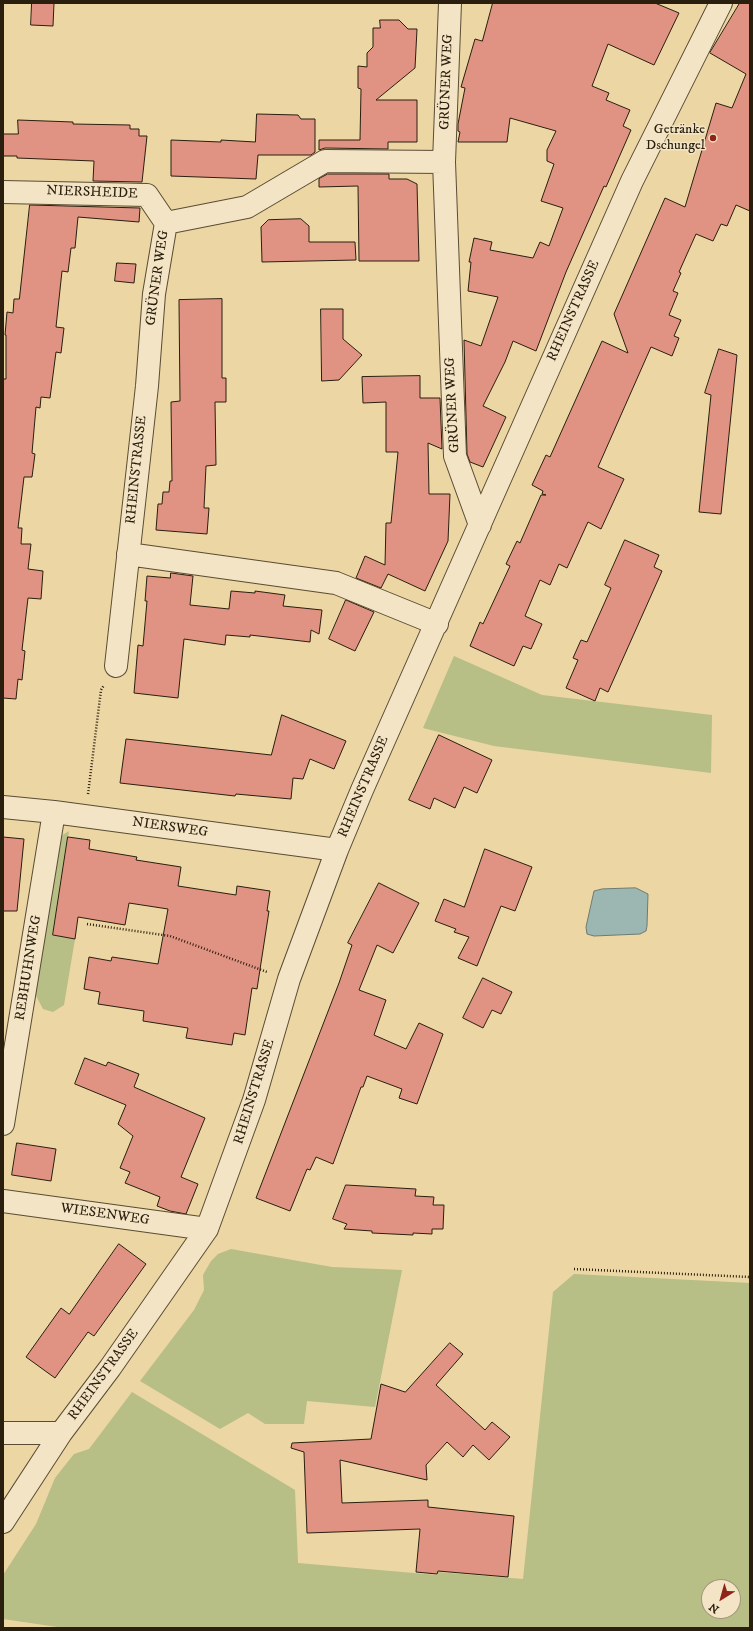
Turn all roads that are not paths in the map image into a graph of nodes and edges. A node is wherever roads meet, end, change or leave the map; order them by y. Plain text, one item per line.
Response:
1 (450, 3) edge
2 (721, 3) edge
3 (444, 162) junction
4 (3, 191) edge
5 (166, 223) junction
6 (147, 386) joint
7 (480, 525) junction
8 (128, 554) junction
9 (437, 624) junction
10 (116, 666) road end
11 (3, 808) edge
12 (54, 812) junction
13 (337, 850) junction
14 (3, 1124) edge
15 (3, 1201) edge
16 (207, 1229) junction
17 (3, 1433) edge
18 (61, 1433) junction
19 (3, 1522) edge

1 - 3 street, GRÜNER WEG
2 - 7 street, RHEINSTRASSE
3 - 5 street, GRÜNER WEG
3 - 7 street, GRÜNER WEG
4 - 5 street, NIERSHEIDE
5 - 6 street, GRÜNER WEG
6 - 8 street, RHEINSTRASSE
7 - 9 street, RHEINSTRASSE
8 - 9 street
8 - 10 street, RHEINSTRASSE
9 - 13 street, RHEINSTRASSE
11 - 12 street, NIERSWEG
12 - 13 street, NIERSWEG
12 - 14 street, REBHUHNWEG
13 - 16 street, RHEINSTRASSE
15 - 16 street, WIESENWEG
16 - 18 street, RHEINSTRASSE
17 - 18 street
18 - 19 street, RHEINSTRASSE

